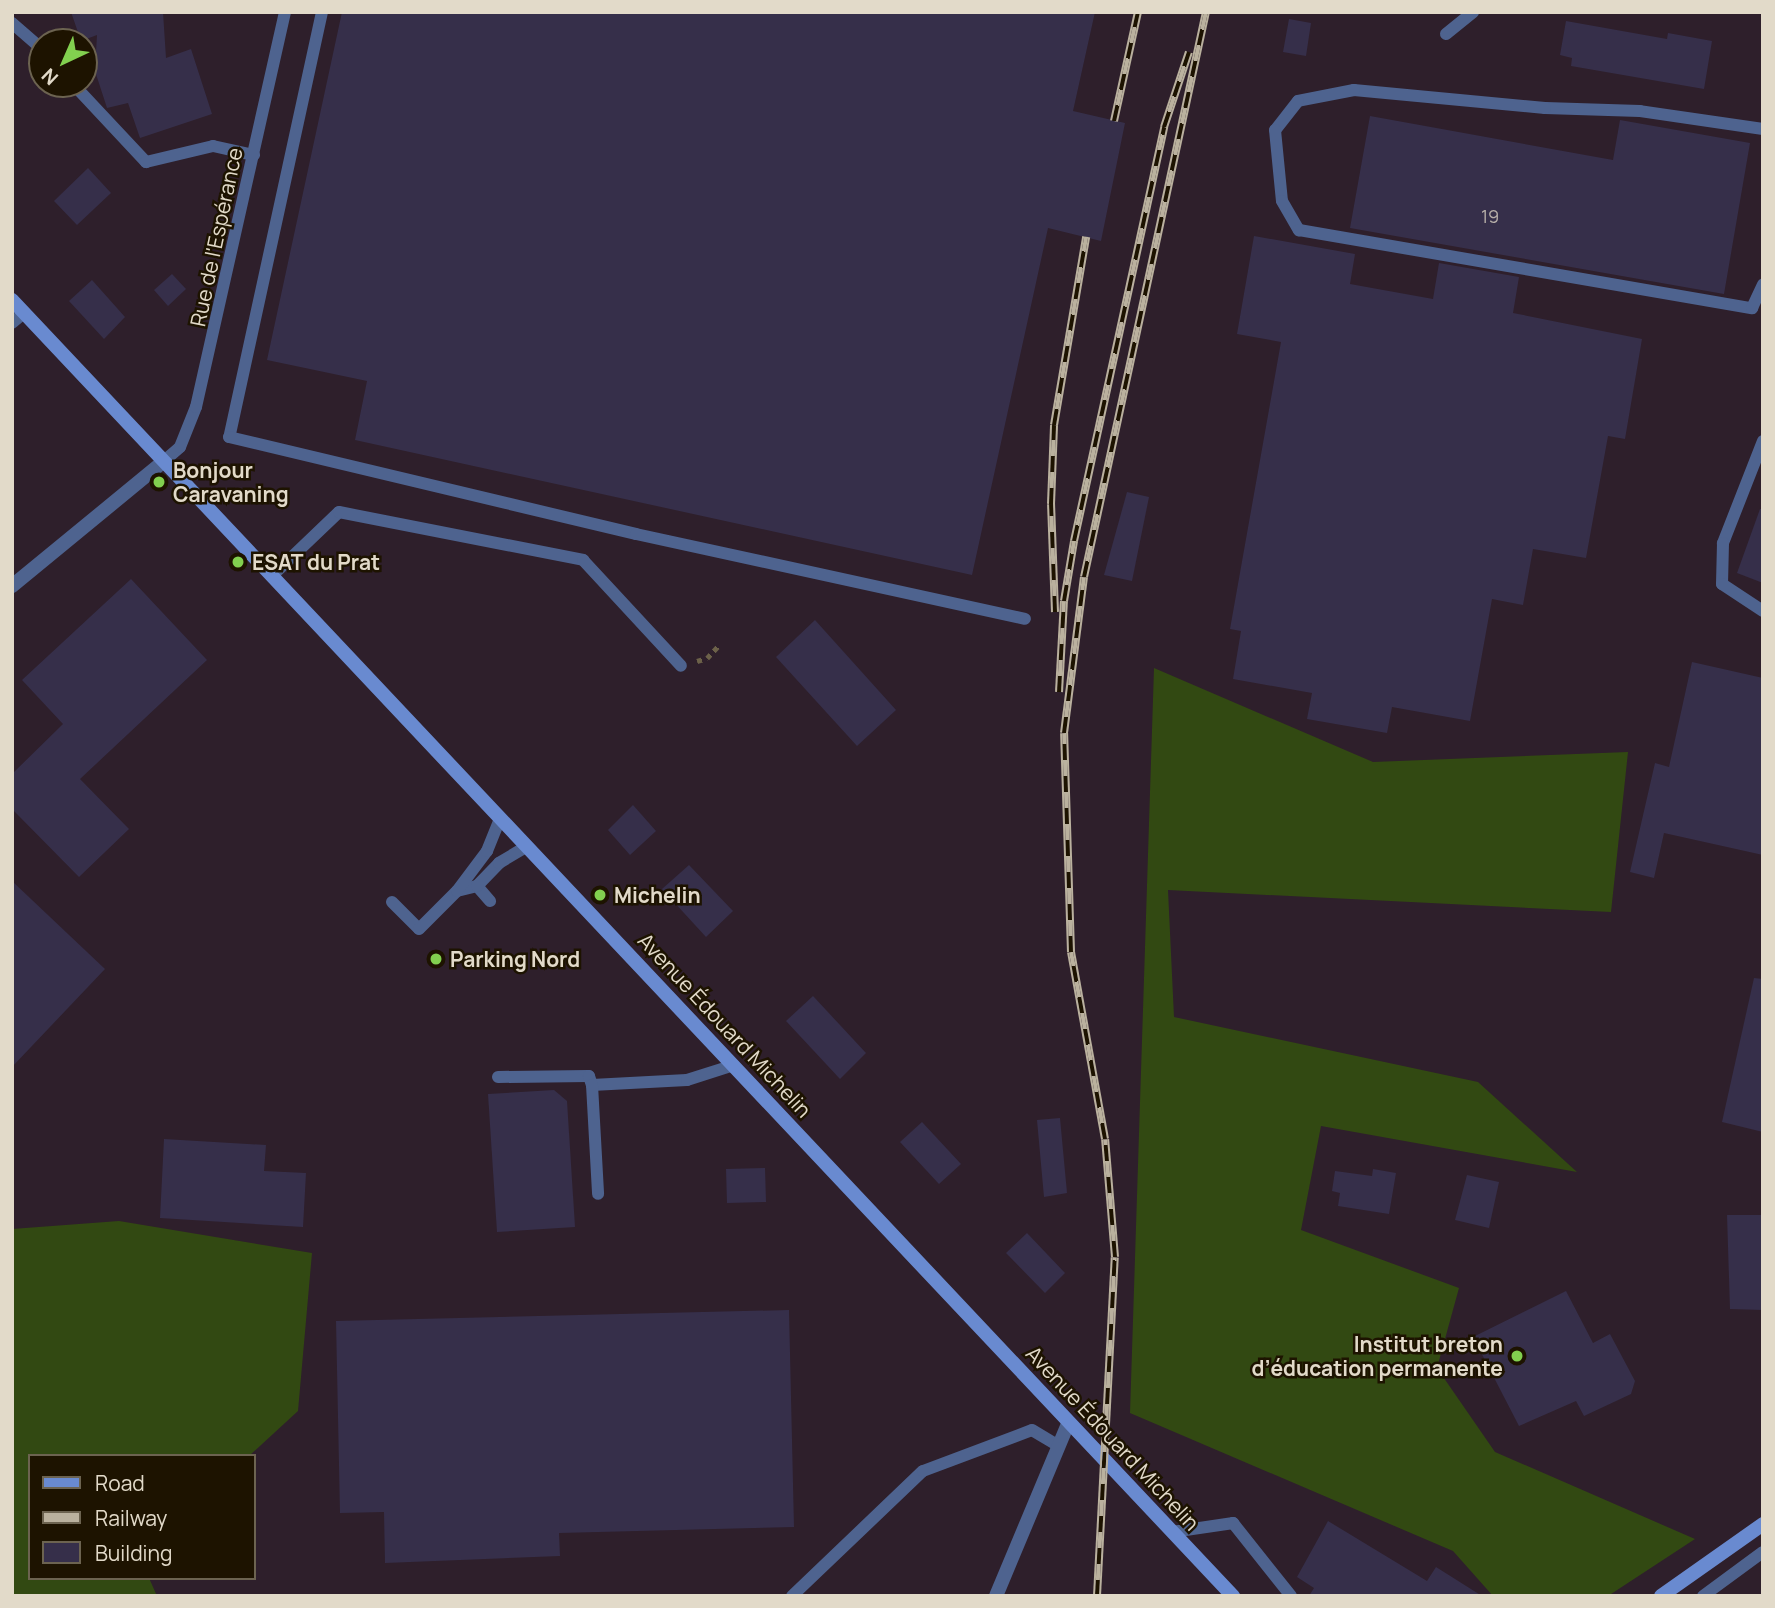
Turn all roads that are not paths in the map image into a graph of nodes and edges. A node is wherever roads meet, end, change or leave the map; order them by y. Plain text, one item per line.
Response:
1 (285, 12) edge
2 (322, 12) edge
3 (1473, 12) edge
4 (12, 23) edge
5 (1446, 34) dead end
6 (28, 37) edge
7 (86, 98) edge
8 (1763, 129) edge
9 (254, 155) junction
10 (1763, 284) edge
11 (12, 300) edge
12 (24, 313) junction
13 (12, 323) edge
14 (1763, 441) edge
15 (164, 461) junction
16 (273, 575) junction
17 (12, 586) edge
18 (1763, 611) edge
19 (1026, 619) dead end
20 (681, 666) road end
21 (500, 819) junction
22 (527, 846) junction
23 (477, 886) junction
24 (457, 891) junction
25 (490, 901) dead end
26 (392, 902) dead end
27 (734, 1065) junction
28 (499, 1077) dead end
29 (592, 1084) junction
30 (598, 1194) dead end
31 (1068, 1424) junction
32 (1059, 1446) junction
33 (1763, 1524) edge
34 (1172, 1532) junction
35 (1763, 1552) edge
36 (792, 1596) edge
37 (996, 1596) edge
38 (1233, 1596) edge
39 (1291, 1596) edge
40 (1661, 1596) edge
41 (1703, 1596) edge

1 - 9 lane, Rue de l'Espérance
2 - 19 lane
3 - 5 lane
4 - 6 lane
7 - 9 lane
8 - 10 lane
9 - 15 lane, Rue de l'Espérance
11 - 12 main road, Avenue Édouard Michelin
12 - 13 lane
12 - 15 main road, Avenue Édouard Michelin
14 - 18 lane
15 - 16 main road, Avenue Édouard Michelin
15 - 17 street
16 - 20 lane
16 - 21 main road, Avenue Édouard Michelin
21 - 22 main road, Avenue Édouard Michelin
21 - 24 lane
22 - 23 lane
22 - 27 main road, Avenue Édouard Michelin
23 - 24 lane
23 - 25 lane
24 - 26 lane
27 - 29 lane
27 - 31 main road, Avenue Édouard Michelin
28 - 29 lane
29 - 30 lane
31 - 32 street
31 - 34 main road, Avenue Édouard Michelin
32 - 36 lane
32 - 37 street
33 - 40 main road
34 - 38 main road, Avenue Édouard Michelin
34 - 39 lane
35 - 41 lane

